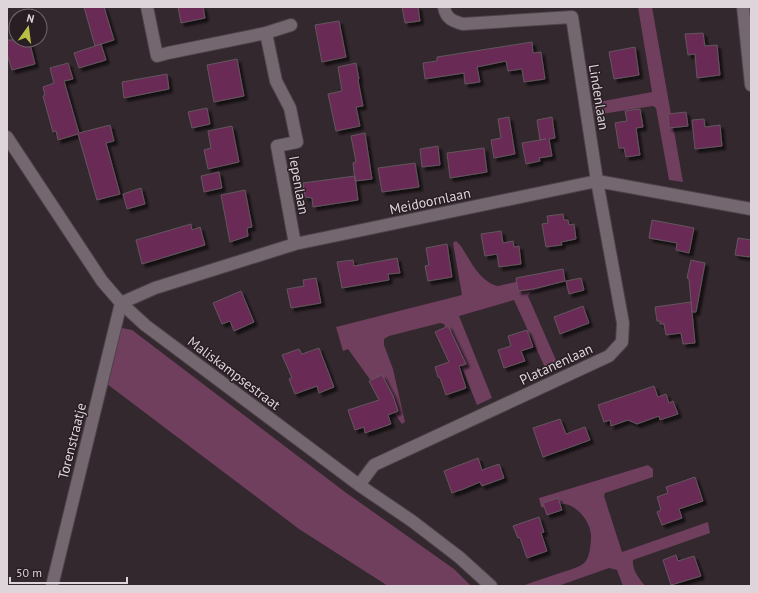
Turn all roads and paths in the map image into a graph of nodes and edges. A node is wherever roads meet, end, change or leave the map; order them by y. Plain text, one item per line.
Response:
1 (147, 7) edge
2 (444, 7) edge
3 (743, 7) edge
4 (571, 12) edge
5 (291, 25) dead end
6 (266, 33) junction
7 (751, 85) edge
8 (7, 137) edge
9 (597, 181) junction
10 (751, 209) edge
11 (295, 244) junction
12 (121, 303) junction
13 (359, 485) junction
14 (52, 586) edge
15 (491, 586) edge

1 - 6 street
2 - 4 street, Lindenlaan
3 - 7 street
4 - 9 street, Lindenlaan
5 - 6 street
6 - 11 street, Iepenlaan
8 - 12 street, Maliskampsestraat
9 - 10 street, Meidoornlaan
9 - 11 street, Meidoornlaan
9 - 13 street, Platanenlaan
11 - 12 street, Meidoornlaan
12 - 13 street, Maliskampsestraat
12 - 14 street, Torenstraatje
13 - 15 street, Maliskampsestraat

